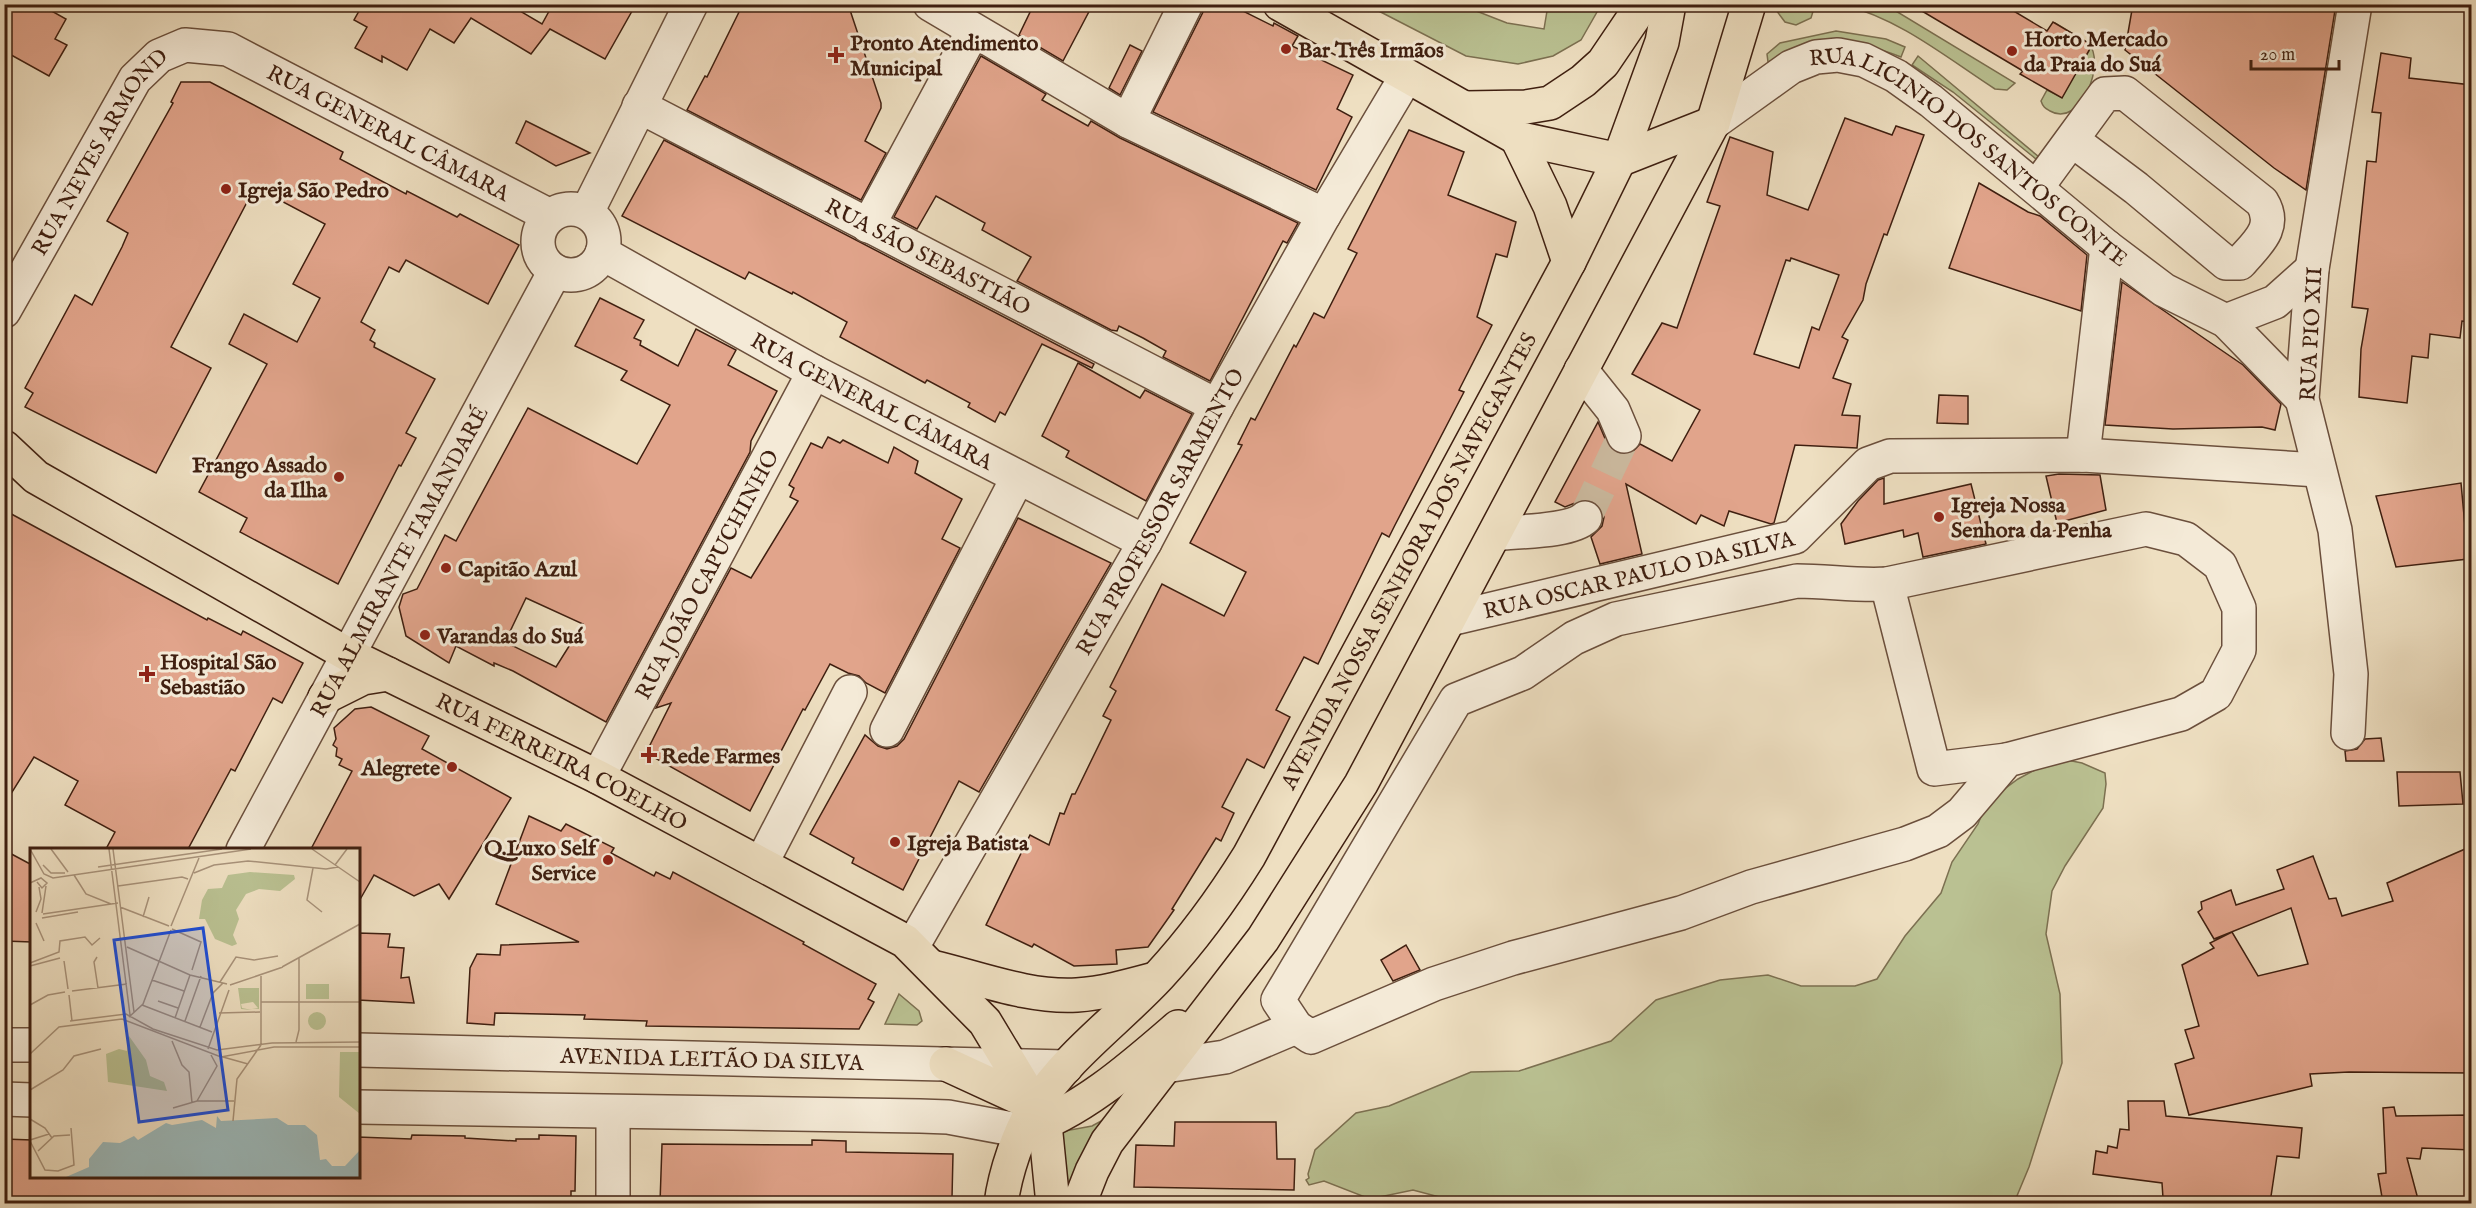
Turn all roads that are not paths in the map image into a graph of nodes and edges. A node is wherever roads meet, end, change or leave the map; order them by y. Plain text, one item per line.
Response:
1 (691, 4) edge
2 (930, 4) edge
3 (1186, 4) edge
4 (1280, 4) edge
5 (1643, 4) edge
6 (1669, 4) edge
7 (1749, 4) edge
8 (2355, 4) edge
9 (974, 31) junction
10 (228, 49) joint
11 (1406, 76) junction
12 (639, 106) junction
13 (1463, 108) junction
14 (1128, 121) junction
15 (1713, 123) junction
16 (1517, 138) junction
17 (2072, 140) junction
18 (1619, 160) junction
19 (2037, 187) junction
20 (586, 212) junction
21 (1324, 215) junction
22 (550, 216) junction
23 (868, 226) junction
24 (2107, 247) junction
25 (602, 254) junction
26 (1569, 262) junction
27 (2312, 269) junction
28 (555, 271) junction
29 (4, 311) edge
30 (2226, 321) junction
31 (1581, 370) junction
32 (814, 372) junction
33 (2302, 399) junction
34 (1217, 406) junction
35 (1624, 436) dead end
36 (4, 447) edge
37 (2084, 455) junction
38 (4, 469) edge
39 (2318, 470) junction
40 (36, 477) junction
41 (1018, 477) junction
42 (1585, 518) dead end
43 (1495, 534) junction
44 (1145, 542) junction
45 (1887, 584) junction
46 (1450, 619) junction
47 (347, 654) junction
48 (388, 674) junction
49 (850, 692) dead end
50 (325, 697) junction
51 (886, 730) dead end
52 (2348, 734) dead end
53 (2007, 760) junction
54 (598, 777) junction
55 (244, 848) edge
56 (761, 864) junction
57 (922, 957) junction
58 (1156, 979) junction
59 (1230, 983) junction
60 (1296, 1027) junction
61 (4, 1045) edge
62 (30, 1045) edge
63 (360, 1050) edge
64 (946, 1064) junction
65 (1011, 1065) junction
66 (1165, 1066) junction
67 (1066, 1068) junction
68 (4, 1099) edge
69 (30, 1100) edge
70 (360, 1107) edge
71 (614, 1112) junction
72 (1034, 1120) junction
73 (613, 1203) edge
74 (1002, 1203) edge
75 (1053, 1203) edge
76 (1079, 1203) edge

1 - 12 street
2 - 9 street
3 - 14 street
4 - 11 main road
5 - 13 main road
6 - 18 main road, AVENIDA NOSSA SENHORA DOS NAVEGANTES
7 - 15 main road
8 - 27 street, RUA PIO XII
9 - 14 street
9 - 23 street
10 - 22 street, RUA GENERAL CÂMARA
10 - 29 street, RUA NEVES ARMOND
11 - 13 main road
11 - 21 street, RUA PROFESSOR SARMENTO
12 - 20 street
12 - 23 street, RUA SÃO SEBASTIÃO
13 - 16 main road
14 - 21 street
15 - 18 main road
15 - 19 street, RUA LICINIO DOS SANTOS CONTE
15 - 31 main road
16 - 18 main road
16 - 26 main road
17 - 17 street
17 - 19 street
18 - 26 main road, AVENIDA NOSSA SENHORA DOS NAVEGANTES
19 - 24 street, RUA LICINIO DOS SANTOS CONTE
20 - 22 street
20 - 25 street
21 - 34 street, RUA PROFESSOR SARMENTO
22 - 28 street
23 - 34 street, RUA SÃO SEBASTIÃO
24 - 30 street, RUA LICINIO DOS SANTOS CONTE
24 - 37 street
25 - 28 street
25 - 32 street, RUA GENERAL CÂMARA
26 - 58 main road, AVENIDA NOSSA SENHORA DOS NAVEGANTES
27 - 30 street
27 - 33 street, RUA PIO XII
28 - 47 street, RUA ALMIRANTE TAMANDARÉ
30 - 33 street, RUA LICINIO DOS SANTOS CONTE
31 - 35 street
31 - 43 main road
32 - 41 street, RUA GENERAL CÂMARA
32 - 54 street, RUA JOÃO CAPUCHINHO
33 - 39 street, RUA PIO XII
34 - 44 street, RUA PROFESSOR SARMENTO
36 - 40 main road, RUA FERREIRA COELHO
37 - 39 street, RUA OSCAR PAULO DA SILVA
37 - 46 street, RUA OSCAR PAULO DA SILVA
38 - 40 main road, RUA FERREIRA COELHO
39 - 52 street, RUA PIO XII
40 - 47 main road, RUA FERREIRA COELHO
41 - 44 street, RUA GENERAL CÂMARA
41 - 51 street
42 - 43 street
43 - 46 main road
44 - 57 street, RUA PROFESSOR SARMENTO
45 - 53 street
45 - 53 street
45 - 60 street
46 - 59 main road
47 - 48 main road, RUA FERREIRA COELHO
47 - 50 street, RUA ALMIRANTE TAMANDARÉ
48 - 50 main road
48 - 54 main road, RUA FERREIRA COELHO
49 - 56 street
50 - 55 street, RUA ALMIRANTE TAMANDARÉ
53 - 60 street
54 - 56 main road, RUA FERREIRA COELHO
56 - 57 main road, RUA FERREIRA COELHO
57 - 58 main road
57 - 65 main road, RUA FERREIRA COELHO
58 - 67 main road, AVENIDA NOSSA SENHORA DOS NAVEGANTES
59 - 66 main road
59 - 72 main road
60 - 66 street
61 - 62 street
63 - 64 street, AVENIDA LEITÃO DA SILVA
64 - 65 street, AVENIDA LEITÃO DA SILVA
64 - 72 main road
65 - 67 street, AVENIDA LEITÃO DA SILVA
65 - 72 main road, RUA FERREIRA COELHO
66 - 76 main road
67 - 72 main road, AVENIDA NOSSA SENHORA DOS NAVEGANTES
68 - 69 street
70 - 71 street
71 - 72 street
71 - 73 street
72 - 74 main road, AVENIDA NOSSA SENHORA DOS NAVEGANTES
72 - 75 main road

